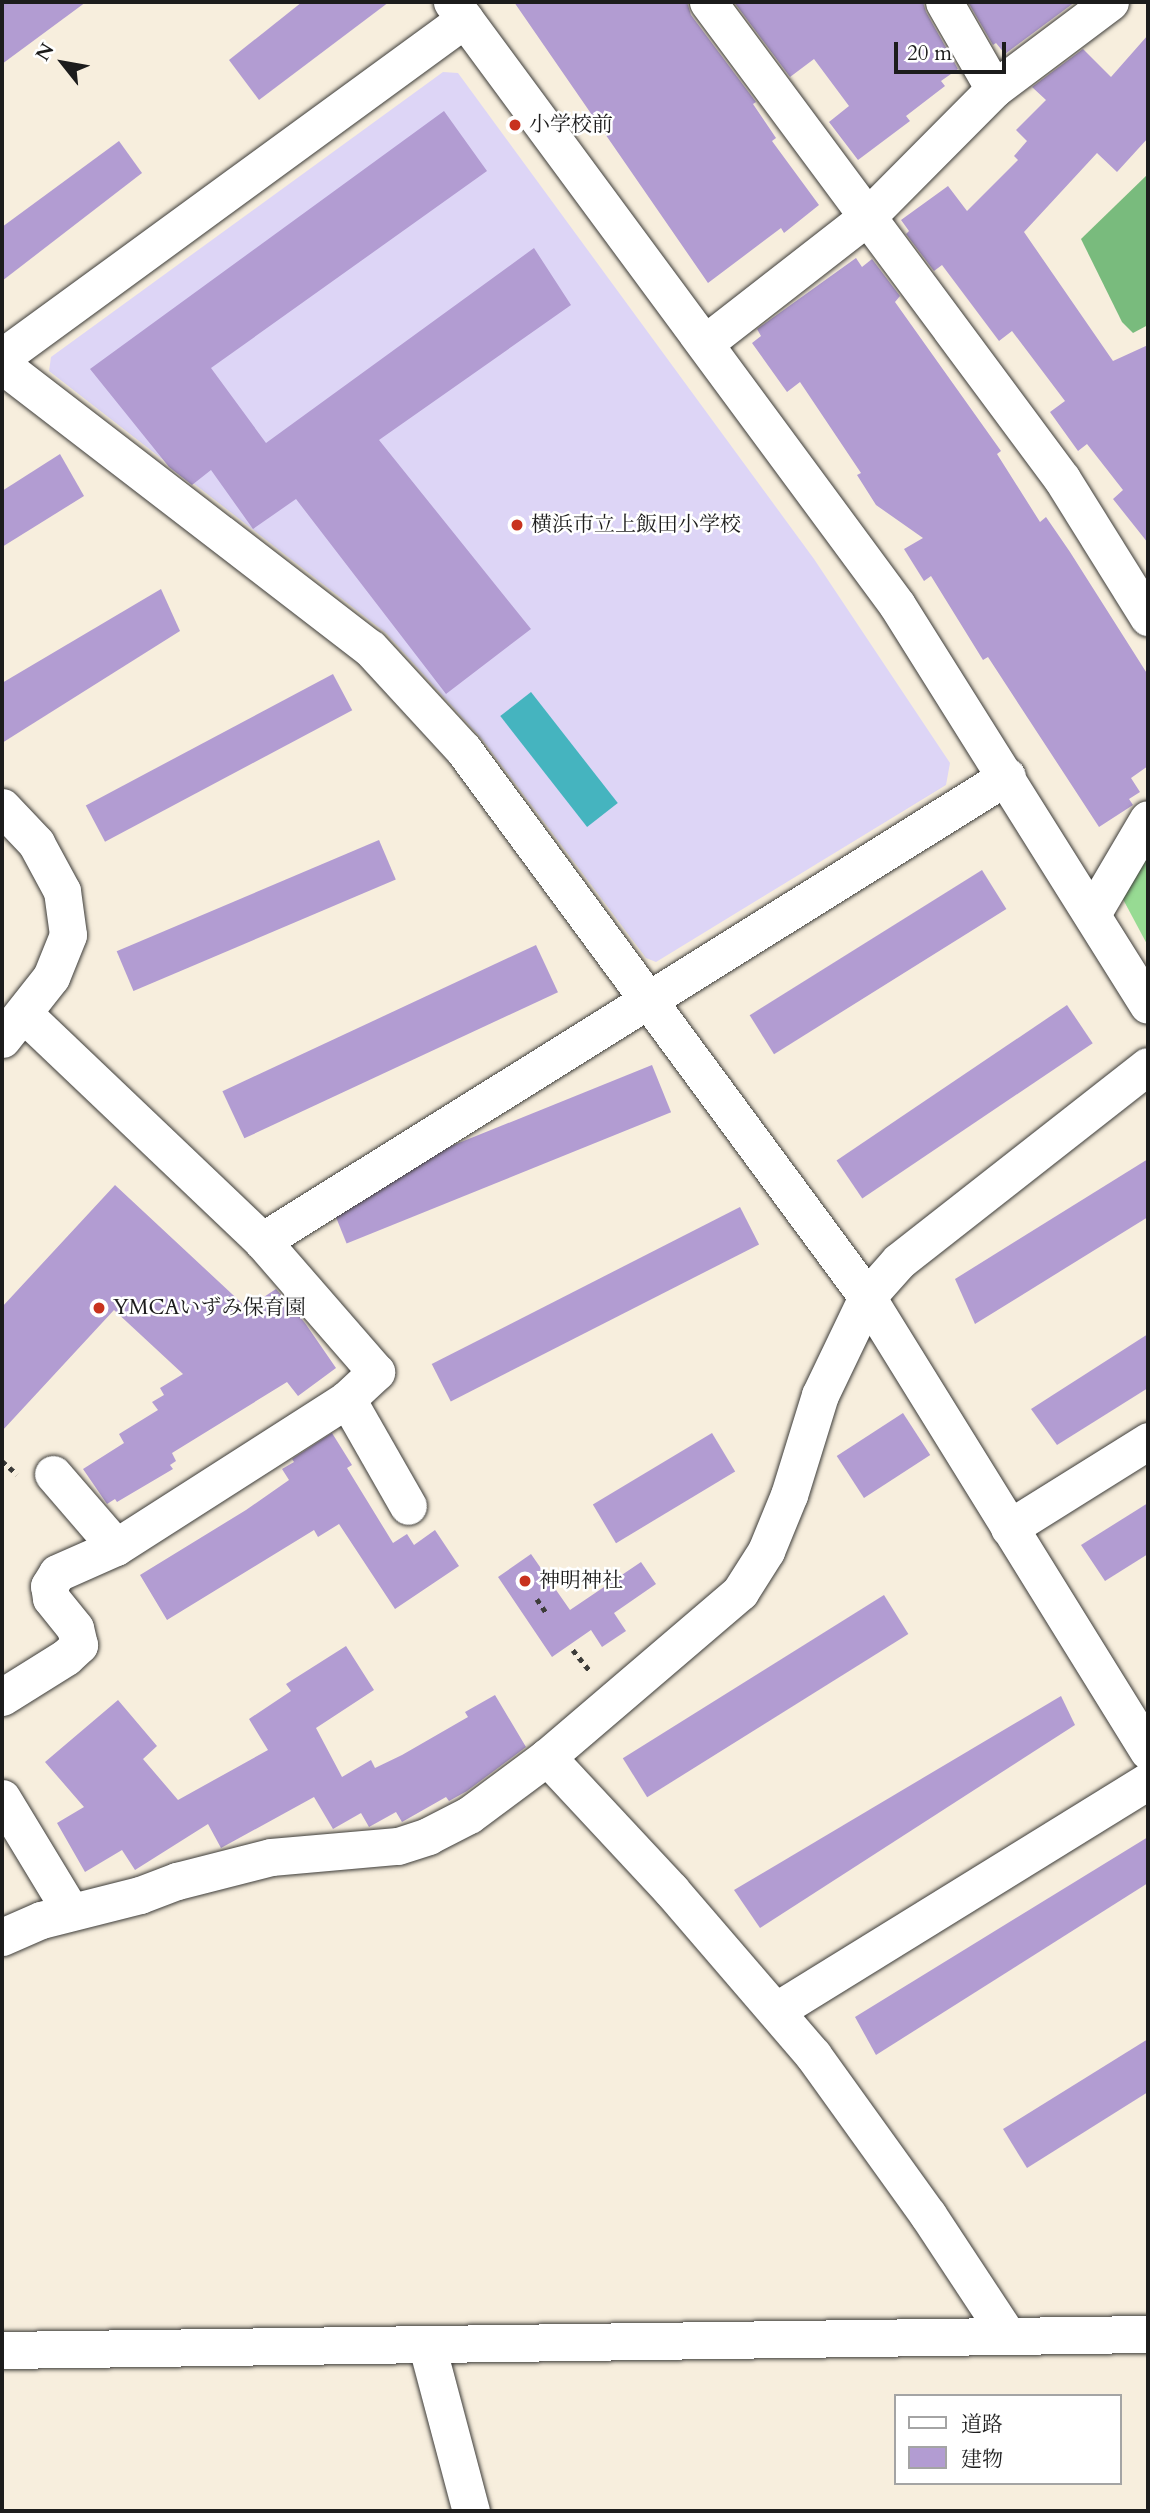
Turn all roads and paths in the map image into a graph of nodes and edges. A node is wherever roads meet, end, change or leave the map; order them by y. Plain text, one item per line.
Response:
1 (708, 2) edge
2 (1110, 2) edge
3 (947, 3) edge
4 (459, 10) edge
5 (994, 89) junction
6 (868, 216) junction
7 (705, 344) junction
8 (2, 358) edge
9 (2, 365) edge
10 (1148, 617) edge
11 (1007, 776) junction
12 (2, 807) edge
13 (1148, 819) edge
14 (1092, 914) junction
15 (648, 1000) junction
16 (1148, 1004) edge
17 (13, 1026) edge
18 (1148, 1066) edge
19 (262, 1241) junction
20 (867, 1297) junction
21 (347, 1399) junction
22 (1148, 1441) edge
23 (53, 1474) dead end
24 (408, 1506) dead end
25 (1009, 1528) junction
26 (116, 1547) junction
27 (537, 1599) dead end
28 (547, 1614) dead end
29 (2, 1697) edge
30 (1148, 1751) edge
31 (547, 1757) junction
32 (1148, 1781) edge
33 (2, 1798) edge
34 (71, 1912) junction
35 (2, 1937) edge
36 (777, 2010) junction
37 (1148, 2334) edge
38 (1007, 2336) junction
39 (427, 2346) junction
40 (2, 2350) edge
41 (471, 2511) edge

1 - 6 street
2 - 5 street
3 - 5 street
4 - 7 street
4 - 8 street
5 - 6 street
6 - 7 street
6 - 10 street
7 - 11 street
9 - 15 street
11 - 14 street
11 - 15 street
12 - 17 street
13 - 14 street
14 - 16 street
15 - 19 street
15 - 20 street
17 - 19 street
18 - 20 street
19 - 21 street
20 - 25 street
20 - 31 street
21 - 24 street
21 - 26 street
22 - 25 street
23 - 26 street
25 - 30 street
26 - 29 street
27 - 28 path
31 - 34 street
31 - 36 street
32 - 36 street
33 - 34 street
34 - 35 street
36 - 38 street
37 - 38 street
38 - 39 street
39 - 40 street
39 - 41 street

